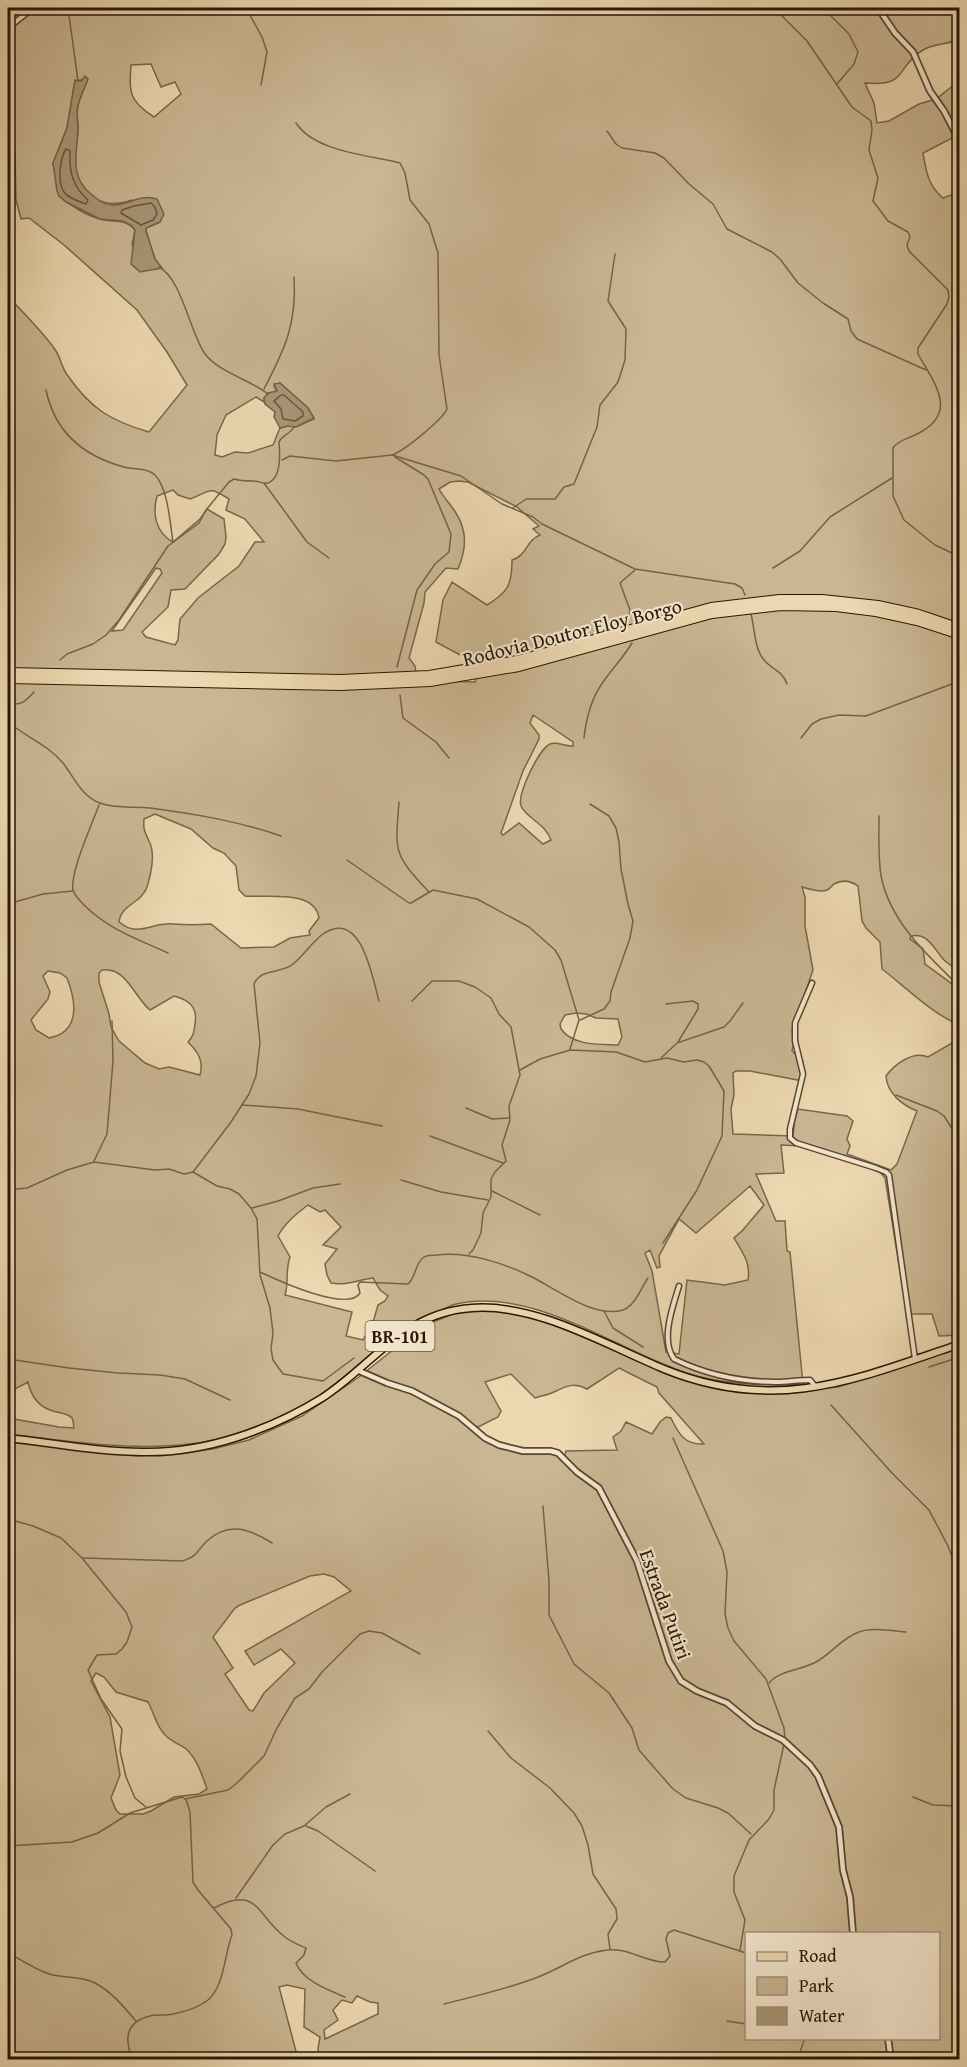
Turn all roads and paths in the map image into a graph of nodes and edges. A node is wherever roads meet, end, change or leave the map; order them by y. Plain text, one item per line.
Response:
1 (33, 8) edge
2 (878, 8) edge
3 (8, 28) edge
4 (960, 142) edge
5 (960, 628) edge
6 (960, 635) edge
7 (8, 672) edge
8 (8, 680) edge
9 (812, 982) dead end
10 (679, 1286) dead end
11 (960, 1344) edge
12 (915, 1359) junction
13 (357, 1370) junction
14 (815, 1387) junction
15 (8, 1438) edge
16 (853, 1932) edge
17 (888, 2040) edge
18 (891, 2060) edge

1 - 3 street
2 - 4 street
5 - 7 highway, Rodovia Doutor Eloy Borgo
6 - 8 highway, Rodovia Doutor Eloy Borgo
9 - 12 street
10 - 14 street
11 - 12 main road, BR-101
12 - 14 main road, BR-101
13 - 14 main road, BR-101
13 - 15 main road, BR-101
13 - 16 street, Estrada Putiri
17 - 18 street

